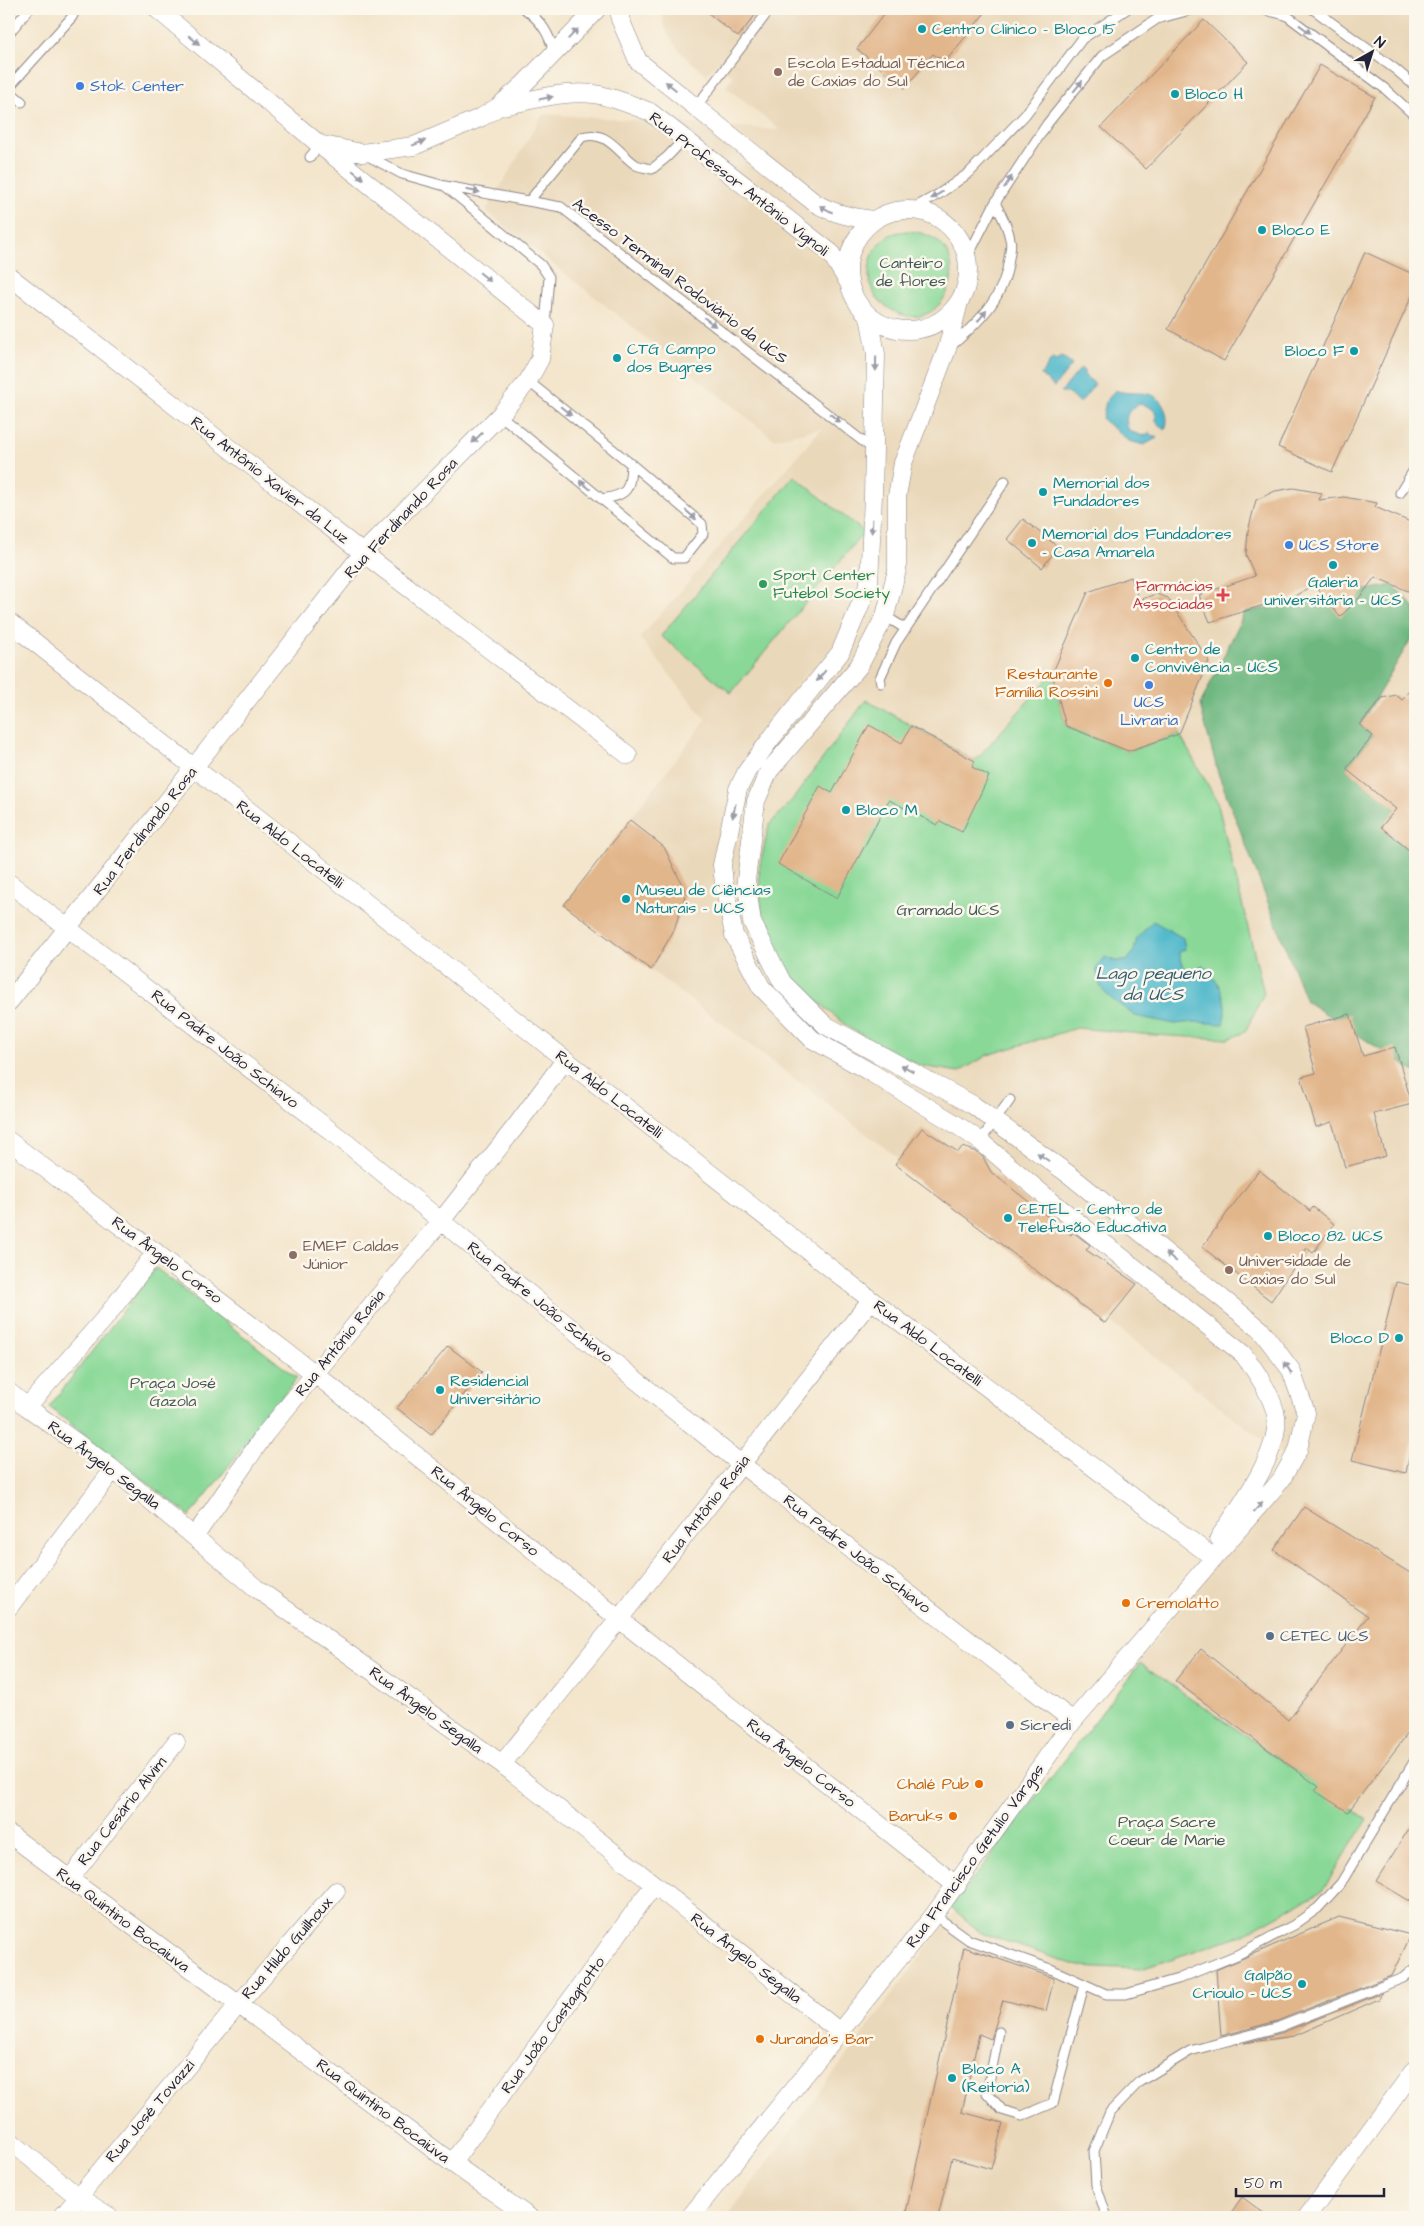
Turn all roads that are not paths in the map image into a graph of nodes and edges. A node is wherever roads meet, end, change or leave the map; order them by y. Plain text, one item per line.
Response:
1 (29, 9) edge
2 (73, 9) edge
3 (156, 9) edge
4 (525, 9) edge
5 (565, 9) edge
6 (620, 9) edge
7 (770, 9) edge
8 (1127, 9) edge
9 (1194, 9) edge
10 (1261, 9) edge
11 (1313, 9) edge
12 (595, 11) edge
13 (9, 33) edge
14 (554, 54) junction
15 (11, 80) edge
16 (1415, 86) edge
17 (9, 91) edge
18 (22, 102) dead end
19 (498, 107) junction
20 (696, 107) junction
21 (1415, 116) edge
22 (684, 138) junction
23 (315, 151) junction
24 (362, 153) junction
25 (445, 186) junction
26 (529, 201) junction
27 (994, 203) junction
28 (912, 208) junction
29 (872, 220) junction
30 (968, 256) junction
31 (9, 276) edge
32 (849, 283) junction
33 (958, 306) junction
34 (869, 316) junction
35 (545, 325) junction
36 (946, 349) junction
37 (528, 381) junction
38 (500, 415) junction
39 (874, 450) junction
40 (631, 464) junction
41 (1415, 468) edge
42 (1005, 481) dead end
43 (1400, 493) dead end
44 (602, 499) junction
45 (364, 553) junction
46 (869, 584) junction
47 (884, 616) junction
48 (9, 622) edge
49 (906, 629) junction
50 (881, 684) dead end
51 (628, 755) dead end
52 (194, 768) junction
53 (9, 883) edge
54 (68, 928) junction
55 (9, 1002) edge
56 (565, 1060) junction
57 (1010, 1100) dead end
58 (993, 1122) junction
59 (9, 1141) edge
60 (980, 1141) junction
61 (441, 1221) junction
62 (156, 1252) junction
63 (871, 1300) junction
64 (314, 1374) junction
65 (9, 1392) edge
66 (27, 1407) junction
67 (741, 1464) junction
68 (113, 1470) junction
69 (195, 1536) junction
70 (1210, 1559) junction
71 (9, 1607) edge
72 (619, 1619) junction
73 (1073, 1721) junction
74 (176, 1742) dead end
75 (1415, 1760) edge
76 (502, 1764) junction
77 (9, 1834) edge
78 (68, 1880) junction
79 (654, 1886) junction
80 (957, 1886) junction
81 (336, 1891) dead end
82 (934, 1915) junction
83 (1415, 1968) edge
84 (1084, 1985) junction
85 (238, 2004) junction
86 (840, 2032) junction
87 (999, 2032) dead end
88 (1415, 2069) edge
89 (9, 2140) edge
90 (452, 2163) junction
91 (78, 2197) junction
92 (62, 2217) edge
93 (110, 2217) edge
94 (529, 2217) edge
95 (690, 2217) edge
96 (1107, 2217) edge
97 (1307, 2217) edge

1 - 13 lane
2 - 15 lane
3 -> 23 street
4 - 14 lane
5 - 12 lane
20 -> 6 street, Rua Professor Antônio Vignoli
7 - 20 lane
8 -> 28 lane
27 -> 9 lane
10 -> 21 lane
11 - 16 lane
14 -> 12 street
14 - 19 street
17 - 18 lane
19 -> 22 street, Rua Professor Antônio Vignoli
24 -> 19 street
29 -> 20 street, Rua Professor Antônio Vignoli
22 - 26 lane
22 - 32 street, Rua Professor Antônio Vignoli
23 - 24 street
23 -> 35 street
24 - 25 lane, Acesso Terminal Rodoviário da UCS
25 -> 26 lane, Acesso Terminal Rodoviário da UCS
25 - 35 lane
26 -> 39 lane, Acesso Terminal Rodoviário da UCS
27 - 30 lane
36 -> 27 lane
28 - 29 street
28 - 30 street
29 - 32 street
30 - 33 street
31 - 45 street, Rua Antônio Xavier da Luz
32 - 34 street
33 - 34 street
33 - 36 street
34 -> 39 street
35 - 37 street, Rua Ferdinando Rosa
36 - 47 street
37 - 38 street, Rua Ferdinando Rosa
37 -> 40 lane
44 -> 38 lane
38 -> 45 street, Rua Ferdinando Rosa
39 -> 46 street
40 - 44 lane
40 -> 44 lane
41 - 43 lane
42 - 49 lane
45 - 51 street, Rua Antônio Xavier da Luz
45 - 52 street, Rua Ferdinando Rosa
46 - 47 street
46 -> 60 street
47 - 49 lane
58 -> 47 street
48 - 52 street, Rua Aldo Locatelli
49 - 50 lane
52 - 54 street, Rua Ferdinando Rosa
52 - 56 street, Rua Aldo Locatelli
53 - 54 street, Rua Padre João Schiavo
54 - 55 street, Rua Ferdinando Rosa
54 - 61 street, Rua Padre João Schiavo
56 - 61 street, Rua Antônio Rasia
56 - 63 street, Rua Aldo Locatelli
57 - 58 lane
58 - 60 lane
70 -> 58 street, Rua Francisco Getulio Vargas
59 - 62 street, Rua Ângelo Corso
60 - 70 street, Rua Francisco Getulio Vargas
61 - 64 street, Rua Antônio Rasia
61 - 67 street, Rua Padre João Schiavo
62 - 64 street, Rua Ângelo Corso
62 - 66 street
63 - 67 street, Rua Antônio Rasia
63 - 70 street, Rua Aldo Locatelli
64 - 69 street, Rua Antônio Rasia
64 - 72 street, Rua Ângelo Corso
65 - 66 street, Rua Ângelo Segalla
66 - 68 street, Rua Ângelo Segalla
67 - 72 street, Rua Antônio Rasia
67 - 73 street, Rua Padre João Schiavo
68 - 69 street, Rua Ângelo Segalla
68 - 71 street
69 - 76 street, Rua Ângelo Segalla
70 - 73 street, Rua Francisco Getulio Vargas
72 - 76 street, Rua Antônio Rasia
72 - 80 street, Rua Ângelo Corso
73 - 80 street, Rua Francisco Getulio Vargas
74 - 78 street, Rua Cesário Alvim
75 - 84 lane
76 - 79 street, Rua Ângelo Segalla
77 - 78 street, Rua Quintino Bocaiuva
78 - 85 street, Rua Quintino Bocaiuva
79 - 86 street, Rua Ângelo Segalla
79 - 90 street, Rua João Castagnotto
80 - 82 street, Rua Francisco Getulio Vargas
81 - 85 street, Rua Hildo Guilhoux
82 - 84 lane
82 - 86 street, Rua Francisco Getulio Vargas
83 - 96 lane
84 - 87 lane
85 - 90 street, Rua Quintino Bocaiúva
85 - 91 street, Rua José Tovazzi
86 - 95 street, Rua Francisco Getulio Vargas
88 - 97 street
89 - 91 street
90 - 94 street, Rua Quintino Bocaiúva
91 - 92 street, Rua José Tovazzi
91 - 93 street

